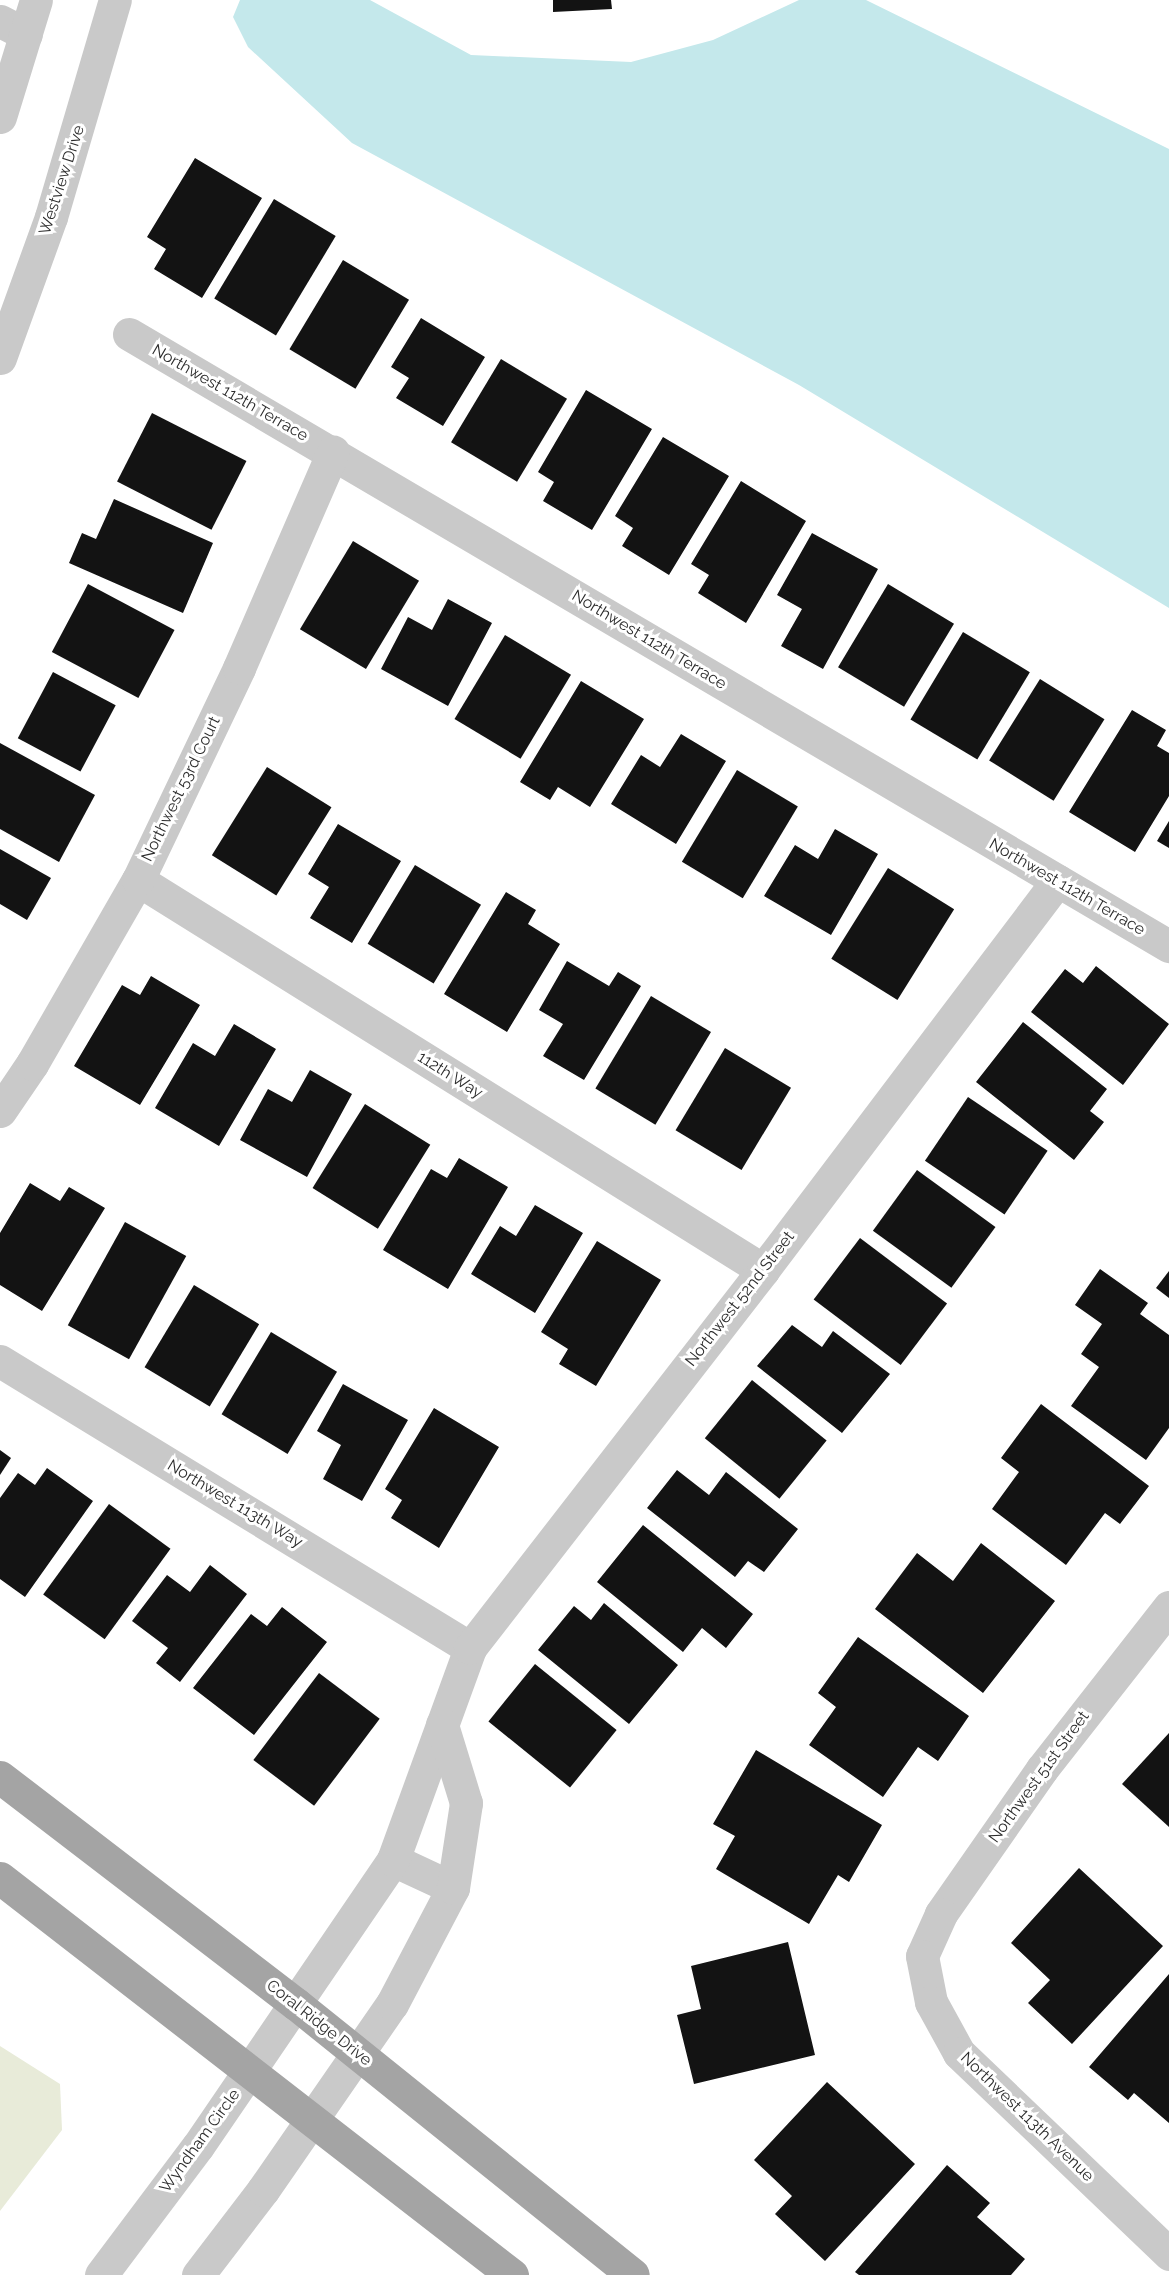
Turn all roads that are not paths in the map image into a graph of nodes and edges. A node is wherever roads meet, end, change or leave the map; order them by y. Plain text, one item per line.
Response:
1 (36, 0) edge
2 (115, 0) edge
3 (13, 28) edge
4 (0, 117) edge
5 (129, 334) dead end
6 (0, 358) edge
7 (333, 452) junction
8 (138, 880) junction
9 (1057, 881) junction
10 (1169, 946) edge
11 (0, 1111) edge
12 (763, 1270) junction
13 (0, 1361) edge
14 (1169, 1607) edge
15 (470, 1648) junction
16 (442, 1725) junction
17 (0, 1777) edge
18 (393, 1860) junction
19 (0, 1878) edge
20 (453, 1888) junction
21 (922, 1956) joint
22 (296, 2004) junction
23 (357, 2053) junction
24 (250, 2071) junction
25 (313, 2118) junction
26 (1169, 2254) edge
27 (101, 2275) edge
28 (198, 2275) edge
29 (512, 2275) edge
30 (633, 2275) edge

1 - 3 street
2 - 6 street, Westview Drive
3 - 4 street
5 - 7 street, Northwest 112th Terrace
7 - 8 street, Northwest 53rd Court
7 - 9 street, Northwest 112th Terrace
8 - 11 street, Northwest 53rd Court
8 - 12 street, 112th Way
9 - 10 street, Northwest 112th Terrace
9 - 12 street, Northwest 52nd Street
12 - 15 street, Northwest 52nd Street
13 - 15 street, Northwest 113th Way
14 - 21 street, Northwest 51st Street
15 - 16 street, Northwest 52nd Street
16 - 18 street, Northwest 52nd Street
16 - 20 street
17 - 22 main road, Coral Ridge Drive
18 - 20 street
18 - 22 street, Northwest 52nd Street
19 - 24 main road
20 - 23 street
21 - 26 street, Northwest 113th Avenue
22 - 23 main road, Coral Ridge Drive
22 - 24 street, Wyndham Circle
23 - 25 street
23 - 30 main road, Coral Ridge Drive
24 - 25 main road
24 - 27 street, Wyndham Circle
25 - 28 street
25 - 29 main road

